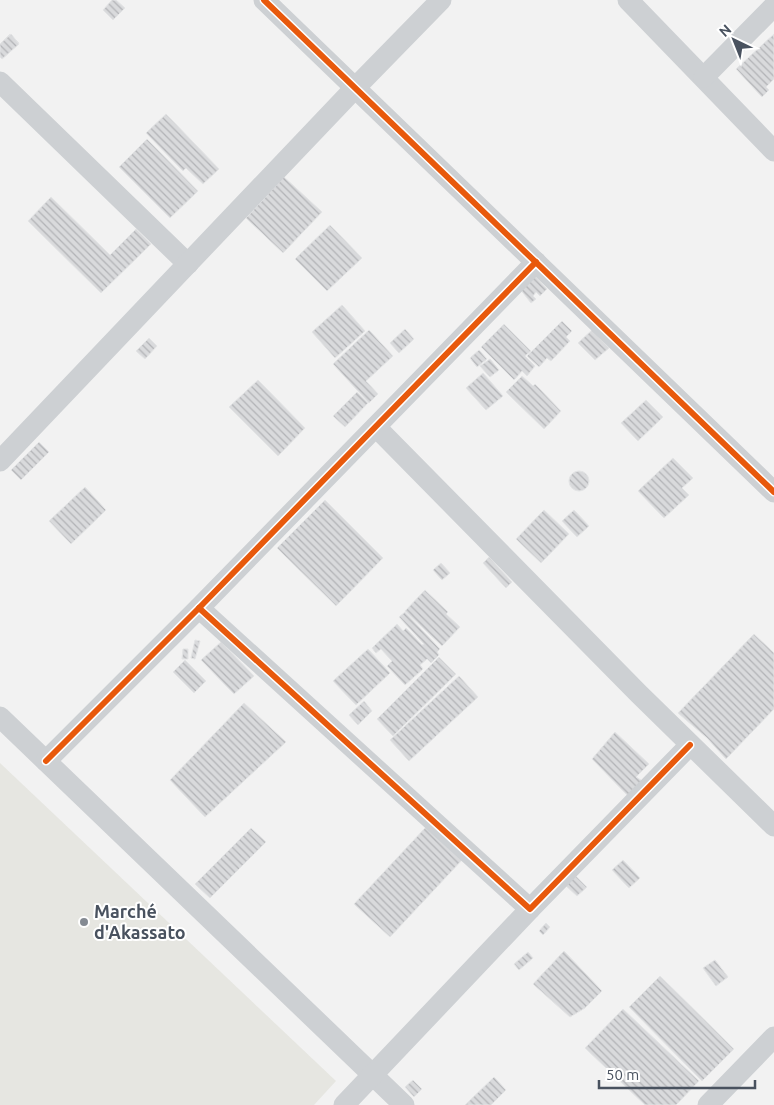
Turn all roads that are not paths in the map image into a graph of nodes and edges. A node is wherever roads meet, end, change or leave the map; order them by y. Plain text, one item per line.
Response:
1 (264, 0) edge
2 (441, 0) edge
3 (628, 0) edge
4 (774, 6) edge
5 (704, 77) junction
6 (0, 82) edge
7 (355, 88) junction
8 (774, 151) edge
9 (536, 262) junction
10 (188, 264) junction
11 (376, 427) junction
12 (0, 461) edge
13 (774, 492) edge
14 (199, 608) junction
15 (0, 716) edge
16 (690, 745) junction
17 (46, 761) junction
18 (774, 826) edge
19 (530, 909) junction
20 (774, 1037) edge
21 (373, 1075) junction
22 (344, 1105) edge
23 (404, 1105) edge
24 (708, 1105) edge

1 - 7 street
2 - 7 street
3 - 5 street
4 - 5 street
5 - 8 street
6 - 10 street
7 - 9 street
7 - 10 street
9 - 11 street
9 - 13 street
10 - 12 street
11 - 14 street
11 - 16 street
14 - 17 street
14 - 19 street
15 - 17 street
16 - 18 street
16 - 19 street
17 - 21 street
19 - 21 street
20 - 24 street
21 - 22 street
21 - 23 street

